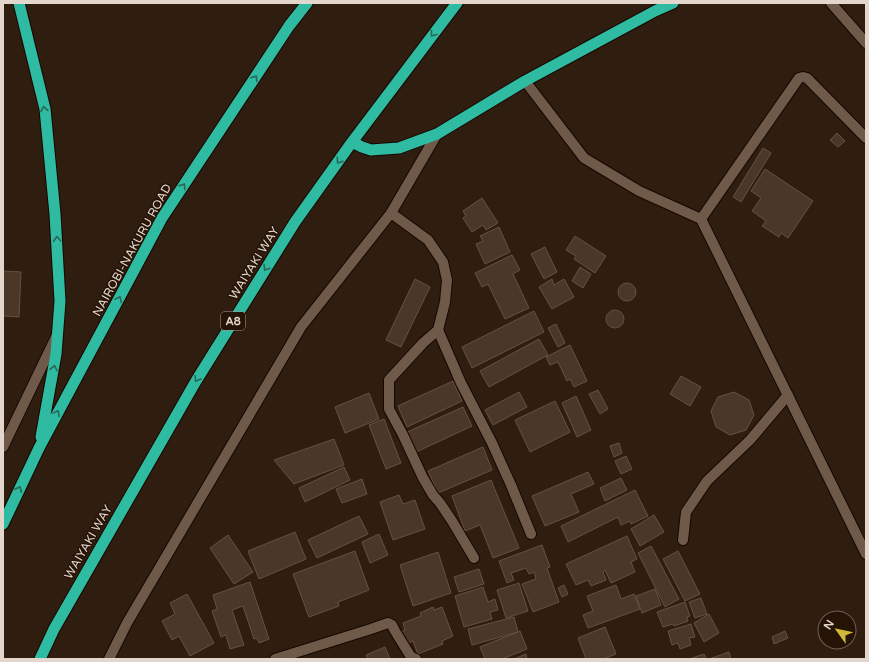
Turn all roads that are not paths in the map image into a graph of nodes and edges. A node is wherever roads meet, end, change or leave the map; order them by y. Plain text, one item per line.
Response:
1 (19, 3) edge
2 (306, 3) edge
3 (457, 3) edge
4 (673, 3) edge
5 (831, 3) edge
6 (866, 43) edge
7 (525, 81) junction
8 (437, 134) junction
9 (866, 138) edge
10 (352, 142) junction
11 (391, 213) junction
12 (700, 219) junction
13 (438, 330) junction
14 (58, 333) junction
15 (788, 395) junction
16 (3, 447) edge
17 (39, 448) junction
18 (3, 524) edge
19 (531, 534) dead end
20 (683, 540) dead end
21 (866, 554) edge
22 (474, 558) dead end
23 (40, 659) edge
24 (109, 659) edge
25 (275, 659) edge
26 (416, 659) edge

14 -> 1 highway
17 -> 2 highway, NAIROBI-NAKURU ROAD
3 -> 10 highway, WAIYAKI WAY / A8
4 - 7 highway
5 - 6 street
7 - 8 highway
7 - 12 street
8 - 10 highway
8 - 11 street
9 - 12 street
10 -> 23 highway, WAIYAKI WAY / A8
11 - 13 street
11 - 24 street
12 - 15 street
13 - 19 street
13 - 22 street
14 - 16 street
17 -> 14 highway
15 - 20 street
15 - 21 street
18 -> 17 highway, NAIROBI-NAKURU ROAD
25 - 26 street

